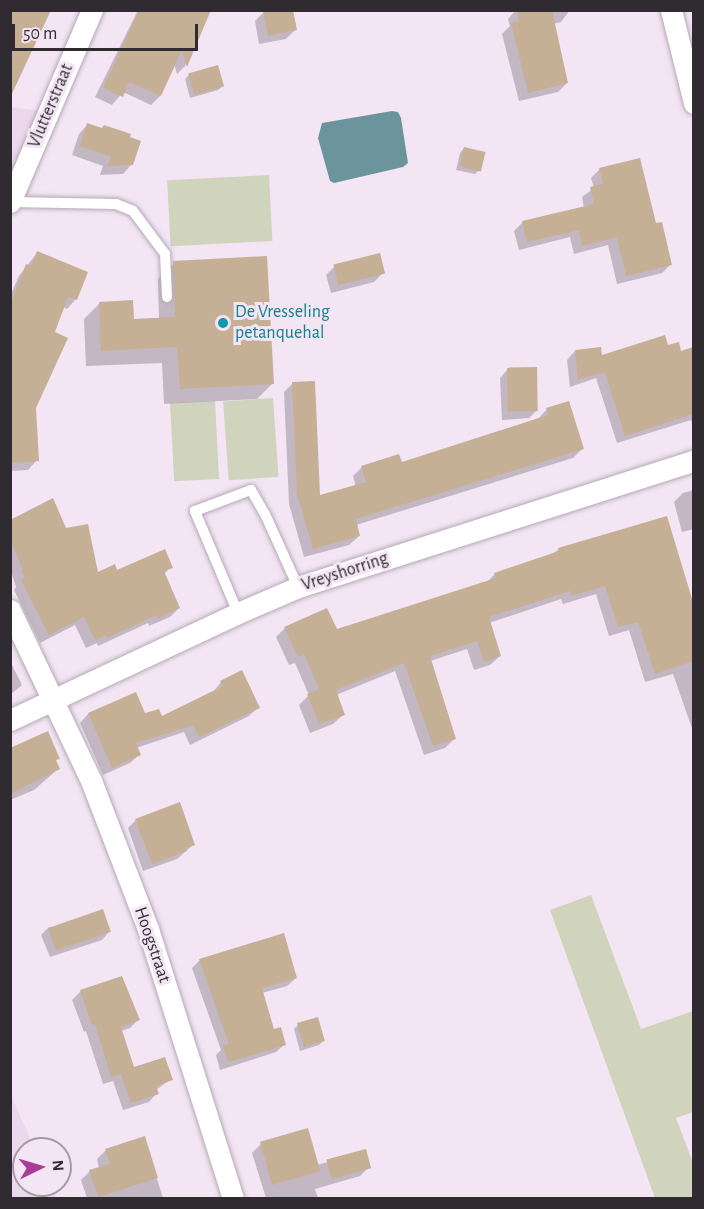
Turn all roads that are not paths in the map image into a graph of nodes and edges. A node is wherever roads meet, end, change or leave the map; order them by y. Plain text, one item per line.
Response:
1 (92, 10) edge
2 (671, 10) edge
3 (693, 102) edge
4 (11, 202) edge
5 (167, 297) dead end
6 (693, 460) edge
7 (298, 587) junction
8 (10, 610) edge
9 (238, 612) junction
10 (54, 699) junction
11 (10, 720) edge
12 (233, 1198) edge

1 - 4 street, Vlutterstraat
2 - 3 street
4 - 5 lane
6 - 7 street, Vreyshorring
7 - 9 street, Vreyshorring
7 - 9 lane
8 - 10 street, Hoogstraat
9 - 10 street, Vreyshorring
10 - 11 street, Vreyshorring
10 - 12 street, Hoogstraat

